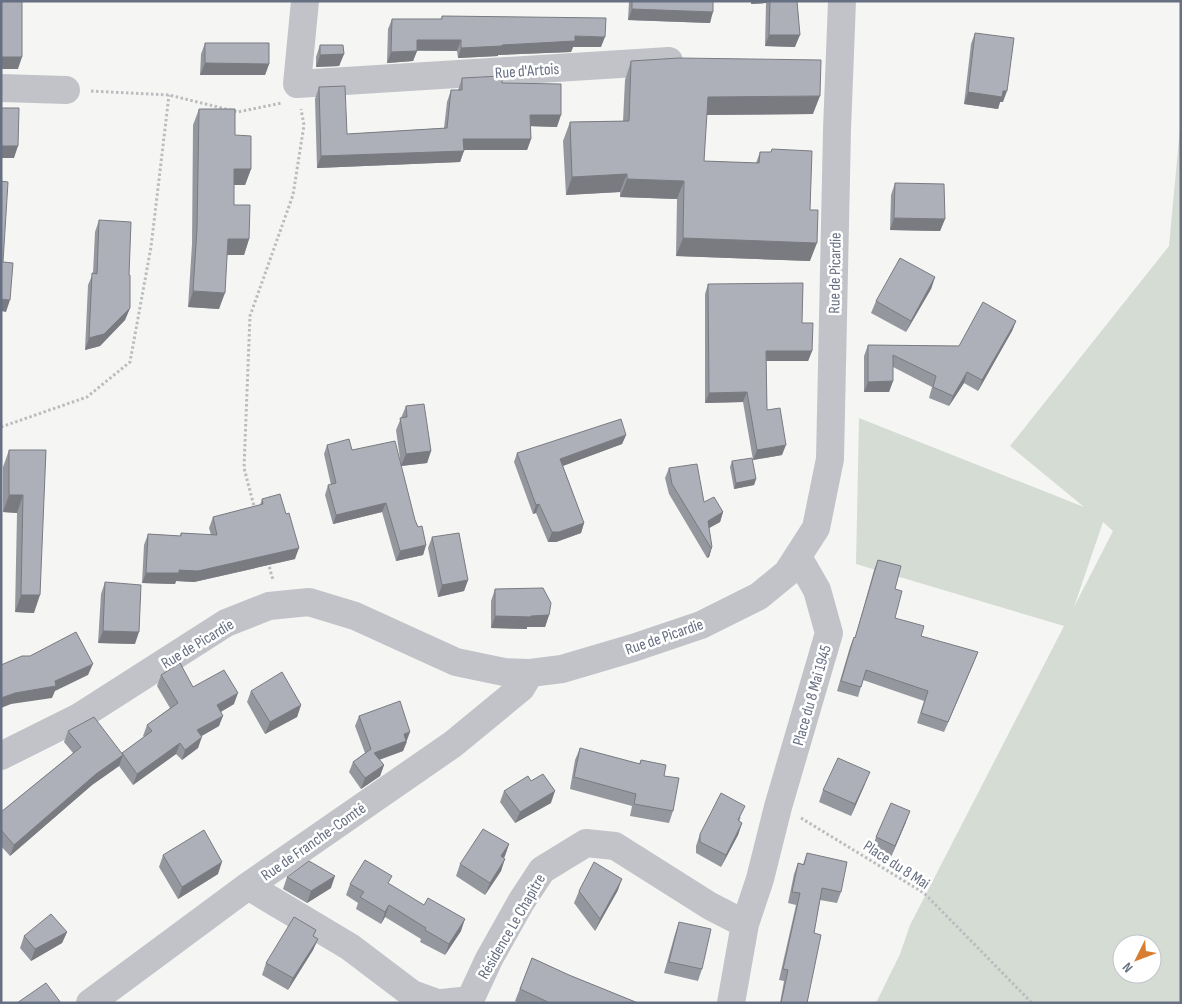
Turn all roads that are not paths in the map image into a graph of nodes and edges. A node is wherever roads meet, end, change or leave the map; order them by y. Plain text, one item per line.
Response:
1 (305, 1) edge
2 (842, 1) edge
3 (692, 61) edge
4 (1, 88) edge
5 (66, 90) road end
6 (798, 557) junction
7 (530, 673) junction
8 (1, 756) edge
9 (248, 886) junction
10 (745, 924) junction
11 (470, 1002) edge
12 (90, 1003) edge
13 (437, 1003) edge
14 (442, 1003) edge
15 (731, 1003) edge

1 - 3 street, Rue d'Artois
2 - 6 street, Rue de Picardie
4 - 5 street
6 - 7 street, Rue de Picardie
6 - 10 street, Place du 8 Mai 1945
7 - 8 street, Rue de Picardie
7 - 9 street, Rue de Franche-Comté
9 - 12 street, Rue de Franche-Comté
9 - 13 street
10 - 11 street, Résidence Le Chapitre
10 - 15 street
11 - 14 street, Résidence Le Chapitre

